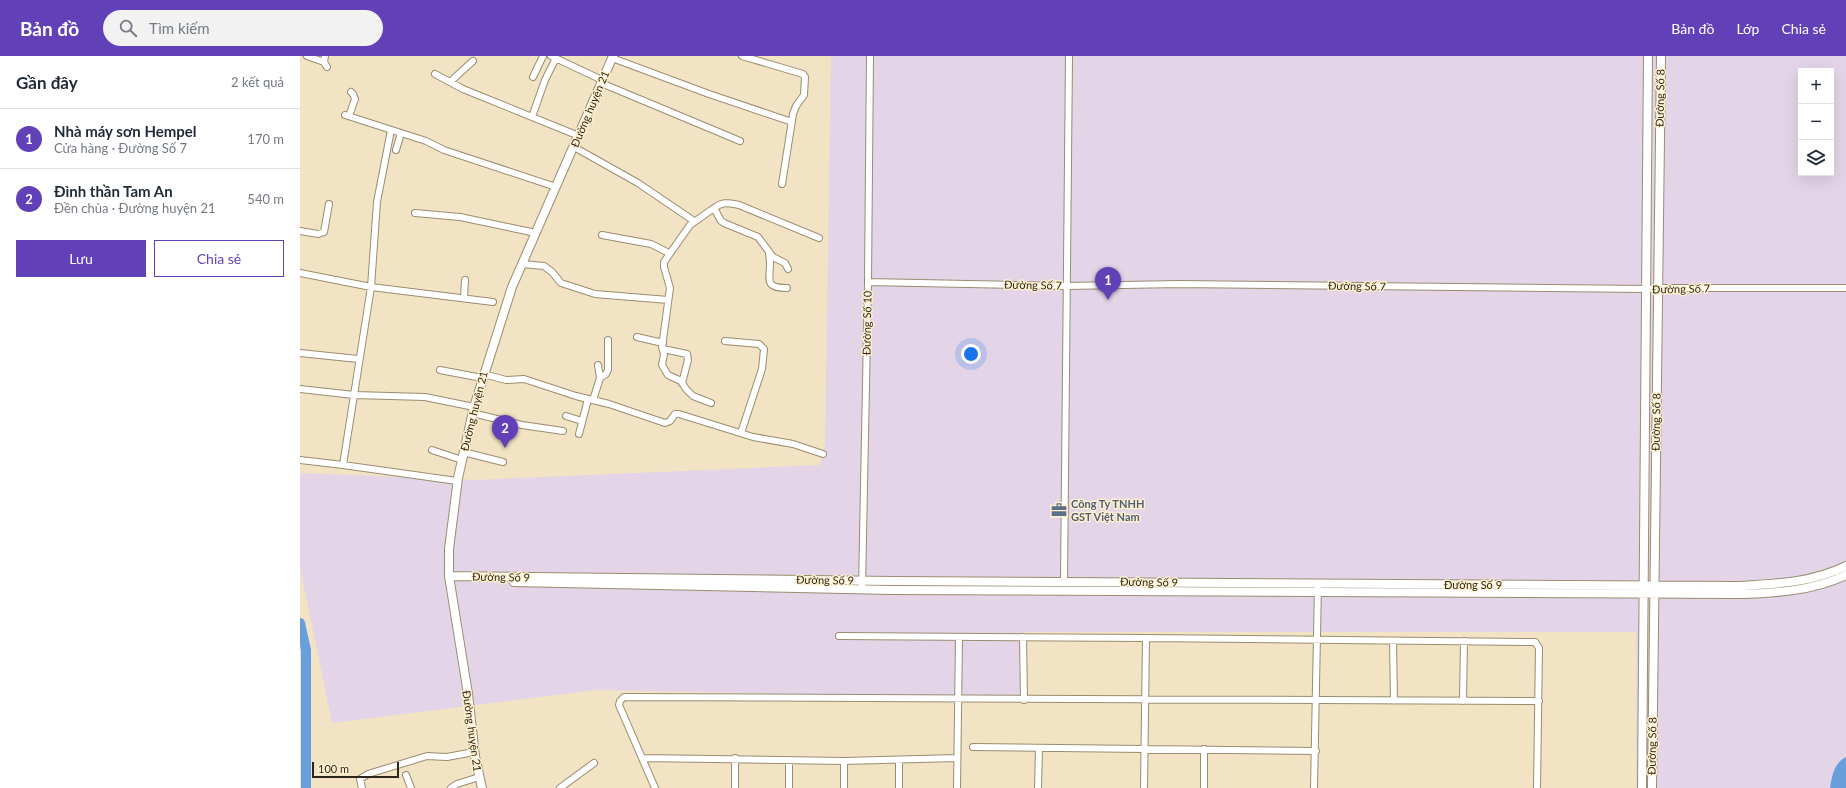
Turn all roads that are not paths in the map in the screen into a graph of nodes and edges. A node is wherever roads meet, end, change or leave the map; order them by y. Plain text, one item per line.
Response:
1 (307, 56) edge
2 (543, 56) edge
3 (742, 56) edge
4 (870, 56) edge
5 (1069, 56) edge
6 (1648, 56) edge
7 (1661, 56) edge
8 (554, 57) edge
9 (612, 57) edge
10 (473, 60) dead end
11 (325, 62) edge
12 (435, 74) dead end
13 (533, 77) dead end
14 (451, 81) junction
15 (602, 81) junction
16 (351, 92) dead end
17 (532, 117) junction
18 (792, 122) junction
19 (391, 130) junction
20 (401, 133) junction
21 (578, 136) junction
22 (740, 141) dead end
23 (574, 147) junction
24 (396, 150) dead end
25 (782, 184) dead end
26 (556, 187) junction
27 (329, 204) dead end
28 (714, 208) junction
29 (415, 213) dead end
30 (694, 221) junction
31 (300, 231) edge
32 (536, 233) junction
33 (602, 235) dead end
34 (819, 238) dead end
35 (669, 253) junction
36 (769, 253) junction
37 (522, 264) junction
38 (788, 269) dead end
39 (300, 273) edge
40 (465, 280) dead end
41 (868, 282) junction
42 (1066, 286) junction
43 (371, 287) junction
44 (787, 288) dead end
45 (1658, 288) junction
46 (1846, 288) edge
47 (1647, 289) junction
48 (464, 298) junction
49 (668, 300) junction
50 (493, 302) dead end
51 (638, 337) dead end
52 (608, 340) dead end
53 (725, 341) dead end
54 (663, 346) junction
55 (300, 353) edge
56 (358, 359) junction
57 (598, 365) dead end
58 (440, 370) dead end
59 (483, 376) junction
60 (600, 378) junction
61 (682, 383) junction
62 (300, 389) edge
63 (354, 395) junction
64 (591, 400) junction
65 (711, 403) dead end
66 (473, 410) junction
67 (566, 416) dead end
68 (582, 421) junction
69 (563, 431) dead end
70 (741, 433) junction
71 (579, 434) dead end
72 (432, 450) dead end
73 (822, 454) dead end
74 (463, 456) junction
75 (300, 460) edge
76 (503, 462) dead end
77 (343, 465) junction
78 (457, 481) junction
79 (1846, 566) edge
80 (1846, 575) edge
81 (449, 579) junction
82 (862, 581) junction
83 (1064, 581) junction
84 (1318, 588) junction
85 (1654, 588) junction
86 (862, 589) junction
87 (1644, 590) junction
88 (839, 636) dead end
89 (959, 637) junction
90 (1023, 637) junction
91 (1146, 638) junction
92 (1317, 640) junction
93 (1393, 641) junction
94 (1464, 641) junction
95 (957, 698) junction
96 (1146, 699) junction
97 (1024, 700) junction
98 (1316, 700) junction
99 (1394, 701) junction
100 (1463, 701) junction
101 (1539, 701) junction
102 (973, 747) dead end
103 (1039, 748) junction
104 (1144, 749) junction
105 (1204, 749) junction
106 (1316, 751) junction
107 (474, 752) junction
108 (642, 758) junction
109 (734, 758) junction
110 (957, 758) junction
111 (789, 760) junction
112 (899, 760) junction
113 (844, 761) junction
114 (594, 763) dead end
115 (406, 775) dead end
116 (479, 777) junction
117 (362, 788) edge
118 (411, 788) edge
119 (451, 788) edge
120 (482, 788) edge
121 (560, 788) edge
122 (655, 788) edge
123 (735, 788) edge
124 (789, 788) edge
125 (844, 788) edge
126 (899, 788) edge
127 (957, 788) edge
128 (1038, 788) edge
129 (1144, 788) edge
130 (1204, 788) edge
131 (1314, 788) edge
132 (1537, 788) edge
133 (1642, 788) edge
134 (1652, 788) edge

1 - 11 street
2 - 13 street
3 - 18 street
4 - 41 street, Đường Số 10
5 - 42 street
6 - 47 street, Đường Số 8
7 - 45 street, Đường Số 8
8 - 15 street
8 - 17 street
9 - 15 street, Đường huyện 21
9 - 18 street
10 - 14 street
12 - 14 street
14 - 17 street
15 - 21 street, Đường huyện 21
15 - 22 street
16 - 19 street
17 - 21 street
18 - 25 street
19 - 20 street
19 - 43 street
20 - 24 street
20 - 26 street
21 - 23 street, Đường huyện 21
23 - 26 street, Đường huyện 21
23 - 30 street
26 - 32 street, Đường huyện 21
27 - 31 street
28 - 30 street
28 - 34 street
28 - 36 street
29 - 32 street
30 - 35 street
32 - 37 street, Đường huyện 21
33 - 35 street
35 - 49 street
36 - 38 street
36 - 44 street
37 - 49 street
37 - 59 street, Đường huyện 21
39 - 43 street
40 - 48 street
41 - 42 street, Đường Số 7
41 - 82 street, Đường Số 10
42 - 47 street, Đường Số 7
42 - 83 street
43 - 48 street
43 - 56 street
45 - 46 street, Đường Số 7
45 - 47 street, Đường Số 7
45 - 85 street, Đường Số 8
47 - 87 street, Đường Số 8
48 - 50 street
49 - 54 street
51 - 54 street
52 - 60 street
53 - 70 street
54 - 61 street
54 - 61 street
55 - 56 street
56 - 63 street
57 - 60 street
58 - 59 street
59 - 64 street
59 - 66 street, Đường huyện 21
60 - 64 street
61 - 65 street
62 - 63 street
63 - 66 street
63 - 77 street
64 - 68 street
64 - 70 street
66 - 69 street
66 - 74 street, Đường huyện 21
67 - 68 street
68 - 71 street
70 - 73 street
72 - 74 street
74 - 76 street
74 - 78 street, Đường huyện 21
75 - 77 street
77 - 78 street
78 - 81 street, Đường huyện 21
79 - 85 street, Đường Số 9
80 - 85 street, Đường Số 9
81 - 82 street, Đường Số 9
81 - 86 street, Đường Số 9
81 - 107 street, Đường huyện 21
82 - 83 street, Đường Số 9
82 - 86 street, Đường Số 10
83 - 84 street, Đường Số 9
84 - 86 street, Đường Số 9
84 - 87 street, Đường Số 9
84 - 92 street
85 - 87 street, Đường Số 9
85 - 134 street, Đường Số 8
87 - 133 street, Đường Số 8
88 - 89 street
89 - 90 street
89 - 95 street
90 - 91 street
90 - 97 street
91 - 92 street
91 - 96 street
92 - 93 street
92 - 98 street
93 - 94 street
93 - 99 street
94 - 100 street
94 - 101 street
95 - 97 street
95 - 108 street
95 - 110 street
96 - 97 street
96 - 98 street
96 - 104 street
98 - 99 street
98 - 106 street
99 - 100 street
100 - 101 street
101 - 132 street
102 - 103 street
103 - 104 street
103 - 128 street
104 - 105 street
104 - 129 street
105 - 106 street
105 - 130 street
106 - 131 street
107 - 116 street, Đường huyện 21
107 - 117 street
108 - 109 street
108 - 122 street
109 - 111 street
109 - 123 street
110 - 112 street
110 - 127 street
111 - 113 street
111 - 124 street
112 - 113 street
112 - 126 street
113 - 125 street
114 - 121 street
115 - 118 street
116 - 119 street
116 - 120 street, Đường huyện 21

